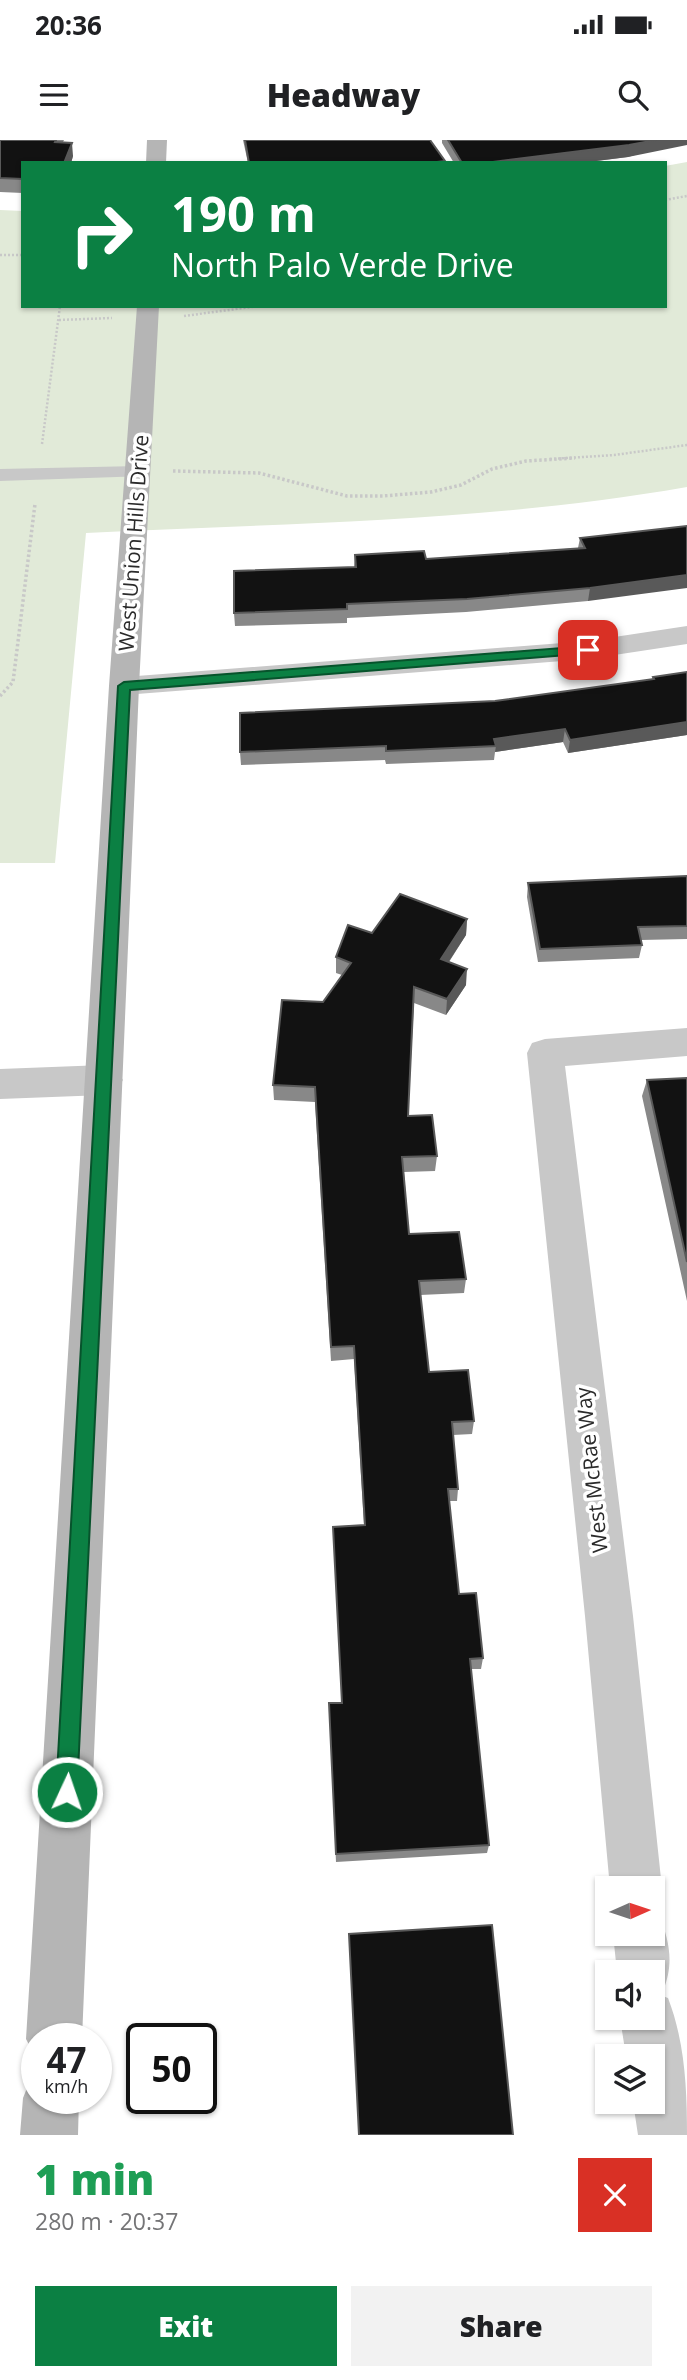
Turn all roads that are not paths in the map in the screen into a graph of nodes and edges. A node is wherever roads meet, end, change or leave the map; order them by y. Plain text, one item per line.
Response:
1 (157, 140) edge
2 (156, 161) edge
3 (148, 308) edge
4 (139, 471) junction
5 (0, 475) edge
6 (687, 635) edge
7 (124, 686) junction
8 (687, 1042) edge
9 (104, 1080) junction
10 (0, 1084) edge
11 (635, 1876) edge
12 (55, 2023) edge
13 (650, 2030) edge
14 (50, 2114) edge
15 (49, 2135) edge
16 (667, 2135) edge

1 - 2 main road
3 - 4 main road, West Union Hills Drive
4 - 5 lane
4 - 7 main road, West Union Hills Drive
6 - 7 street
7 - 9 main road, West Union Hills Drive
8 - 11 street, West McRae Way
9 - 10 street
9 - 12 main road, West Union Hills Drive
13 - 16 street
14 - 15 main road

